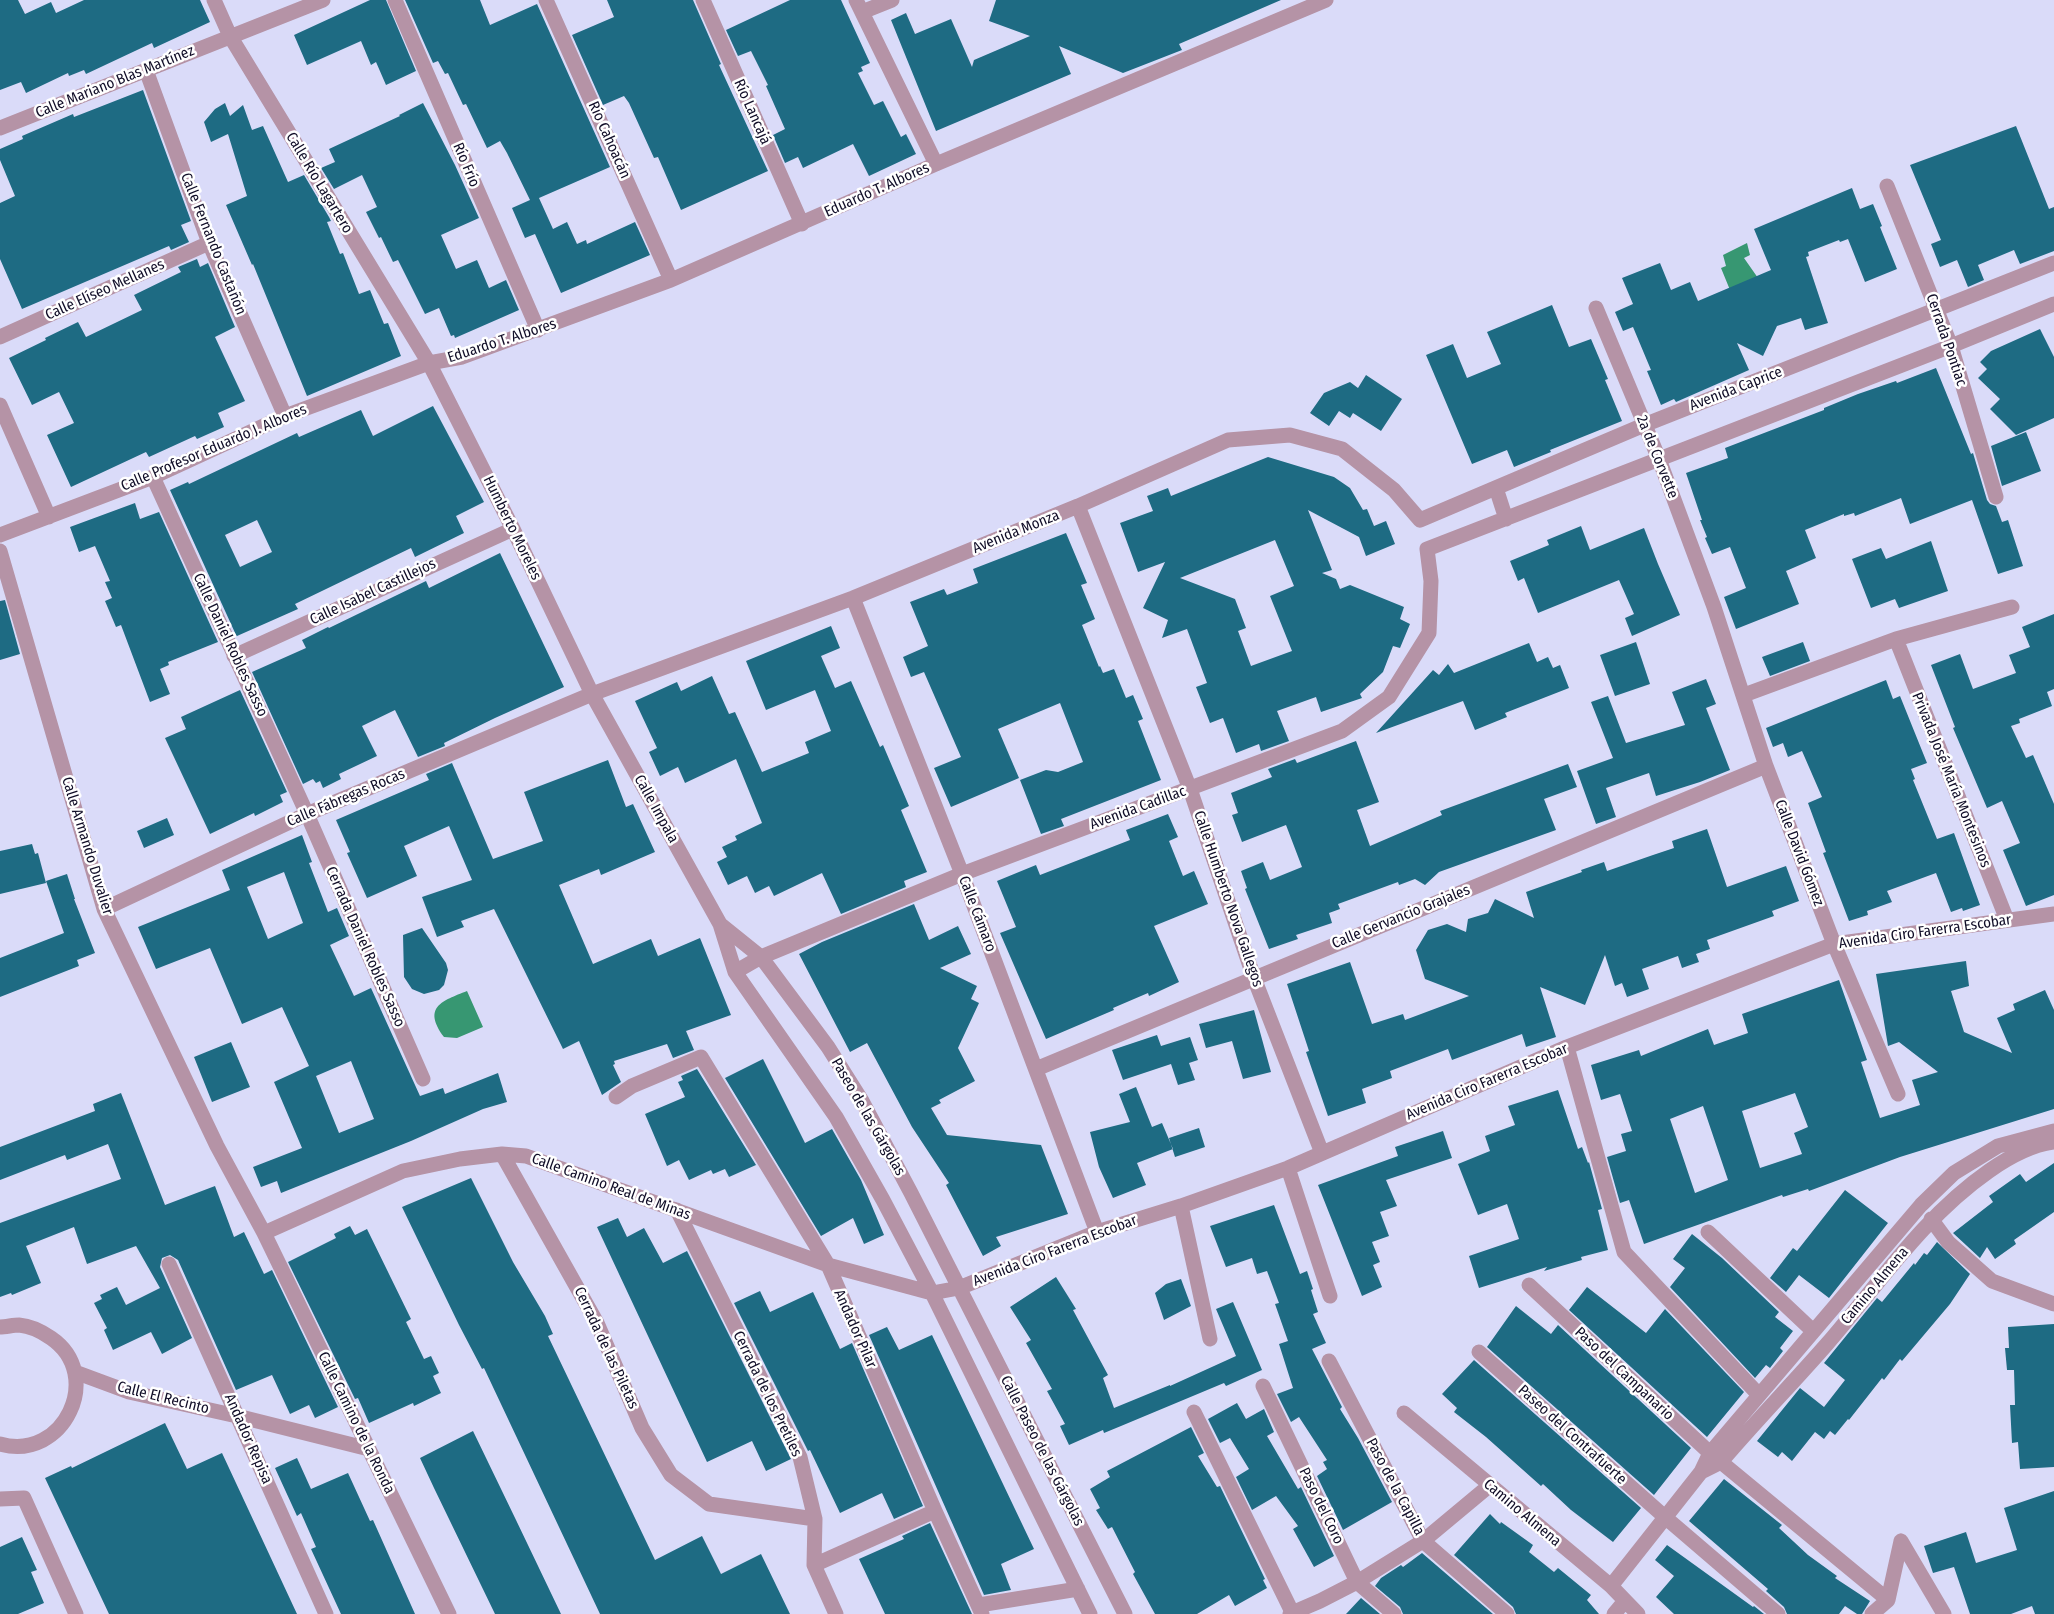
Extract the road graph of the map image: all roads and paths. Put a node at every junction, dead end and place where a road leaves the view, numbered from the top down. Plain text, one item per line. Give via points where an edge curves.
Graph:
1 (214, 0) edge
2 (322, 0) edge
3 (395, 0) edge
4 (546, 0) edge
5 (703, 0) edge
6 (892, 0) edge
7 (1322, 1) edge
8 (859, 6) edge
9 (230, 36) junction
10 (146, 70) junction
11 (0, 128) edge
12 (936, 164) junction
13 (1887, 186) dead end
14 (802, 224) junction
15 (209, 243) junction
16 (2054, 264) edge
17 (671, 280) junction
18 (2054, 304) edge
19 (1596, 308) dead end
20 (1937, 311) junction
21 (538, 330) junction
22 (0, 337) edge
23 (1951, 346) junction
24 (429, 363) junction
25 (0, 406) edge
26 (285, 416) junction
27 (1644, 424) junction
28 (1659, 459) junction
29 (153, 477) junction
30 (1496, 488) junction
31 (1996, 497) dead end
32 (1078, 506) junction
33 (49, 517) junction
34 (1506, 519) junction
35 (1420, 520) joint
36 (512, 529) junction
37 (0, 535) edge
38 (0, 551) edge
39 (853, 598) junction
40 (1714, 606) joint
41 (2012, 607) dead end
42 (1896, 639) junction
43 (234, 656) junction
44 (592, 694) junction
45 (1744, 695) junction
46 (1766, 766) junction
47 (1190, 789) junction
48 (307, 814) junction
49 (962, 874) junction
50 (104, 909) junction
51 (2054, 914) edge
52 (2007, 920) junction
53 (720, 924) junction
54 (1834, 944) junction
55 (761, 957) junction
56 (735, 972) junction
57 (1254, 978) junction
58 (1567, 1047) junction
59 (1036, 1069) junction
60 (422, 1079) dead end
61 (1898, 1094) dead end
62 (616, 1097) dead end
63 (2054, 1131) edge
64 (2054, 1142) edge
65 (1322, 1153) junction
66 (502, 1154) junction
67 (1288, 1168) junction
68 (1181, 1206) junction
69 (676, 1210) junction
70 (1931, 1219) junction
71 (1097, 1232) junction
72 (1708, 1232) dead end
73 (264, 1233) junction
74 (169, 1264) dead end
75 (828, 1265) junction
76 (1528, 1285) dead end
77 (959, 1288) junction
78 (932, 1293) junction
79 (1330, 1296) dead end
80 (2054, 1304) edge
81 (0, 1327) edge
82 (1813, 1331) junction
83 (1210, 1339) dead end
84 (1479, 1352) dead end
85 (1329, 1361) dead end
86 (75, 1372) junction
87 (1263, 1386) dead end
88 (1759, 1395) junction
89 (1194, 1412) dead end
90 (1404, 1413) dead end
91 (237, 1416) junction
92 (0, 1444) edge
93 (369, 1449) junction
94 (1715, 1458) junction
95 (1489, 1486) junction
96 (0, 1499) edge
97 (935, 1511) junction
98 (814, 1518) junction
99 (1666, 1518) junction
100 (1423, 1541) junction
101 (814, 1565) junction
102 (1357, 1582) junction
103 (1610, 1586) junction
104 (1078, 1589) junction
105 (1888, 1600) junction
106 (1624, 1602) junction
107 (981, 1610) edge
108 (76, 1614) edge
109 (326, 1614) edge
110 (449, 1614) edge
111 (836, 1614) edge
112 (1090, 1614) edge
113 (1125, 1614) edge
114 (1292, 1614) edge
115 (1394, 1614) edge
116 (1506, 1614) edge
117 (1614, 1614) edge
118 (1638, 1614) edge
119 (1778, 1614) edge
120 (1872, 1614) edge
121 (1944, 1614) edge

1 - 9 street, Calle Río Lagartero
2 - 9 street, Calle Mariano Blas Martínez
3 - 21 street, Río Frío
4 - 17 street, Río Cahoacán
5 - 14 street, Río Lancajá
6 - 8 street
7 - 12 street, Eduardo T. Albores
8 - 12 street
9 - 10 street, Calle Mariano Blas Martínez
9 - 24 street, Calle Río Lagartero
10 - 11 street, Calle Mariano Blas Martínez
10 - 15 street, Calle Fernando Castañón
12 - 14 street, Eduardo T. Albores
13 - 20 street, Cerrada Pontiac
14 - 17 street, Eduardo T. Albores
15 - 22 street, Calle Elíseo Mellanes
15 - 26 street, Calle Fernando Castañón
16 - 20 street, Avenida Caprice
17 - 21 street, Eduardo T. Albores
18 - 23 street
19 - 27 street, 2a de Corvette
20 - 23 street, Cerrada Pontiac
20 - 27 street, Avenida Caprice
21 - 24 street, Eduardo T. Albores via 462,357
23 - 28 street
23 - 31 street, Cerrada Pontiac
24 - 26 street, Calle Profesor Eduardo J. Albores
24 - 36 street, Humberto Moreles
25 - 33 street
26 - 29 street, Calle Profesor Eduardo J. Albores
27 - 28 street, 2a de Corvette
27 - 30 street, Avenida Caprice
28 - 34 street
28 - 40 street, 2a de Corvette
29 - 33 street, Calle Profesor Eduardo J. Albores
29 - 43 street, Calle Daniel Robles Sasso
30 - 34 street
30 - 35 street, Avenida Caprice
32 - 35 street, Avenida Monza via 1228,440 1290,435 1342,449 1394,490
32 - 39 street, Avenida Monza
32 - 47 street, Calle Humberto Nova Gallegos
33 - 37 street, Calle Profesor Eduardo J. Albores
34 - 47 street, Avenida Cadillac via 1427,549 1431,581 1429,633 1389,697 1342,731
36 - 43 street, Calle Isabel Castillejos
36 - 44 street, Humberto Moreles
38 - 50 street, Calle Armando Duvalier
39 - 44 street, Avenida Monza
39 - 49 street, Calle Cámaro
40 - 45 street, Calle David Gómez
41 - 42 street
42 - 45 street
42 - 52 street, Privada José María Montesinos
43 - 48 street, Calle Daniel Robles Sasso
44 - 48 street, Calle Fábregas Rocas
44 - 53 street, Calle Impala
45 - 46 street, Calle David Gómez
46 - 54 street, Calle David Gómez
46 - 57 street, Calle Gervancio Grajales
47 - 49 street, Avenida Cadillac
47 - 57 street, Calle Humberto Nova Gallegos
48 - 50 street, Calle Fábregas Rocas
48 - 60 street, Cerrada Daniel Robles Sasso
49 - 55 street, Avenida Cadillac
49 - 59 street, Calle Cámaro
50 - 73 street, Calle Armando Duvalier via 218,1146
51 - 52 street, Avenida Ciro Farerra Escobar
52 - 54 street, Avenida Ciro Farerra Escobar
53 - 55 street, Calle Impala
53 - 56 street, Calle Impala
54 - 58 street, Avenida Ciro Farerra Escobar
54 - 61 street, Calle David Gómez
55 - 56 street, Avenida Cadillac
55 - 77 street, Paseo de las Gárgolas via 828,1047 862,1101
56 - 78 street, Paseo de las Gárgolas via 836,1117
57 - 59 street, Calle Gervancio Grajales
57 - 65 street, Calle Humberto Nova Gallegos
58 - 65 street, Avenida Ciro Farerra Escobar
58 - 88 street via 1624,1252
59 - 71 street, Calle Cámaro
62 - 75 street, Andador Pilar via 632,1086 701,1057
63 - 82 street, Camino Almena via 1998,1146 1954,1174 1921,1205
64 - 70 street, Camino Almena via 2040,1144 2008,1158 1964,1188
65 - 67 street, Avenida Ciro Farerra Escobar
66 - 69 street, Calle Camino Real de Minas via 526,1156
66 - 73 street, Calle Camino Real de Minas via 460,1158 403,1171
66 - 98 street, Cerrada de las Piletas via 597,1323 642,1428 671,1475 709,1504
67 - 68 street, Avenida Ciro Farerra Escobar
67 - 79 street
68 - 71 street, Avenida Ciro Farerra Escobar
68 - 83 street
69 - 75 street, Calle Camino Real de Minas
69 - 98 street, Cerrada de los Pretiles via 800,1457
70 - 80 street via 1948,1242 1992,1281
70 - 94 street, Camino Almena via 1828,1343
71 - 77 street, Avenida Ciro Farerra Escobar
72 - 82 street
73 - 93 street, Calle Camino de la Ronda
74 - 91 street, Andador Repisa
75 - 78 street, Calle Camino Real de Minas
75 - 97 street, Andador Pilar
76 - 94 street, Paso del Campanario
77 - 78 street, Avenida Ciro Farerra Escobar
77 - 113 street, Calle Paseo de las Gárgolas
78 - 104 street, Calle Paseo de las Gárgolas
81 - 86 street via 20,1325 40,1330 58,1342
82 - 88 street, Camino Almena
84 - 99 street, Paseo del Contrafuerte
85 - 100 street, Paso de la Capilla
86 - 91 street, Calle El Recinto via 128,1392
86 - 92 street via 75,1400 67,1420 48,1438 28,1446
87 - 102 street, Paso del Coro
88 - 94 street, Camino Almena
89 - 114 street
90 - 95 street, Camino Almena
91 - 93 street, Calle El Recinto
91 - 109 street, Andador Repisa
93 - 110 street, Calle Camino de la Ronda
94 - 99 street
94 - 105 street, Paso del Campanario
95 - 100 street
95 - 103 street, Camino Almena
96 - 108 street via 24,1498
97 - 101 street
97 - 107 street, Andador Pilar
98 - 101 street, Cerrada de los Pretiles
99 - 103 street
99 - 119 street, Paseo del Contrafuerte
100 - 102 street
100 - 116 street, Paso de la Capilla
101 - 111 street, Cerrada de los Pretiles
102 - 114 street
102 - 115 street, Paso del Coro
103 - 106 street, Camino Almena
104 - 107 street
104 - 112 street, Calle Paseo de las Gárgolas
105 - 120 street
105 - 121 street via 1901,1541
106 - 117 street
106 - 118 street, Camino Almena

